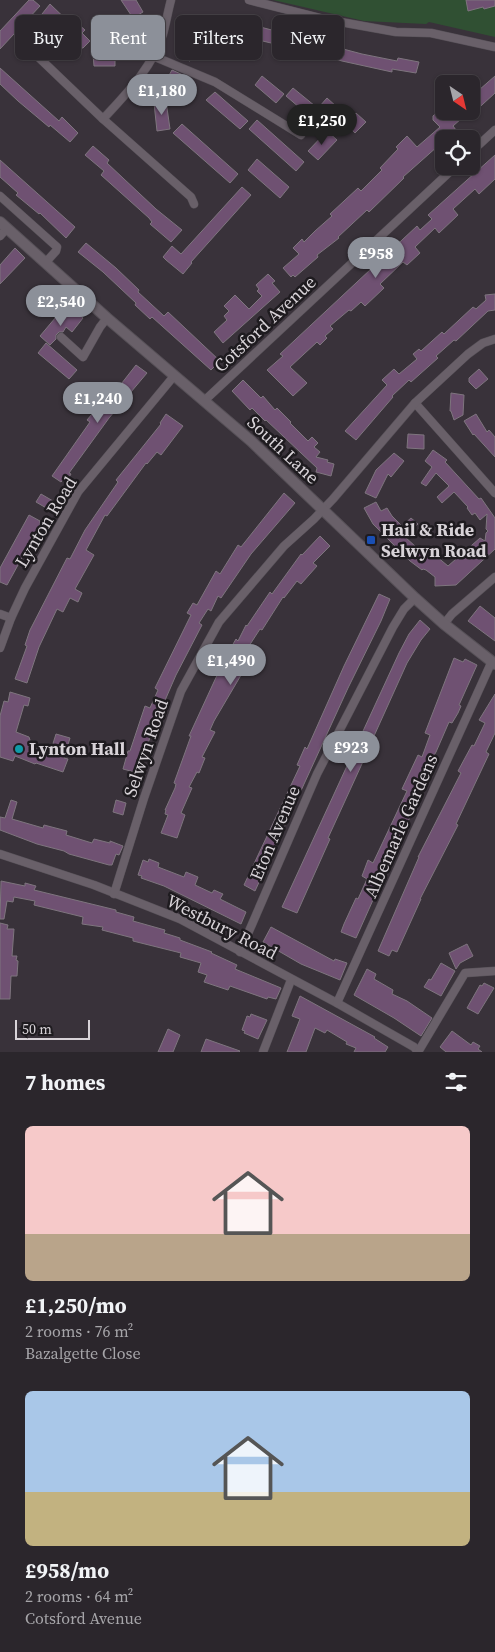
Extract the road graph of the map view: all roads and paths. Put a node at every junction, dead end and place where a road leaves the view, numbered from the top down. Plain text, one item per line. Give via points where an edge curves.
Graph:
1 (171, 0) edge
2 (249, 0) edge
3 (165, 24) edge
4 (495, 47) edge
5 (41, 60) edge
6 (151, 60) edge
7 (163, 60) edge
8 (103, 119) junction
9 (495, 130) edge
10 (300, 135) dead end
11 (480, 144) edge
12 (446, 175) edge
13 (0, 196) edge
14 (194, 204) dead end
15 (2, 228) edge
16 (46, 262) junction
17 (107, 318) junction
18 (61, 337) dead end
19 (495, 339) edge
20 (174, 376) junction
21 (204, 401) junction
22 (415, 403) junction
23 (495, 493) edge
24 (323, 509) junction
25 (495, 577) edge
26 (414, 598) junction
27 (0, 614) edge
28 (11, 618) junction
29 (444, 624) junction
30 (0, 648) edge
31 (493, 662) edge
32 (0, 854) edge
33 (114, 894) junction
34 (240, 952) junction
35 (495, 971) edge
36 (291, 980) junction
37 (337, 1003) junction
38 (264, 1052) edge
39 (418, 1052) edge

1 - 3 street
2 - 4 street via 324,19 396,32 431,33
5 - 8 street
6 - 8 street via 143,74
7 - 10 street via 215,82
8 - 14 street via 191,197
9 - 11 street
12 - 21 street, Cotsford Avenue
13 - 16 street via 57,247
15 - 16 street, South Lane
16 - 17 street, South Lane
17 - 18 street via 83,356
17 - 20 street, South Lane
19 - 22 street, Selwyn Road via 468,354
20 - 21 street, South Lane
20 - 28 street, Lynton Road via 78,492
21 - 24 street, South Lane via 252,441
22 - 23 street
22 - 24 street, Selwyn Road
24 - 26 street, South Lane
24 - 33 street, Selwyn Road via 261,571 214,630 181,692
25 - 29 street
26 - 29 street, South Lane
26 - 34 street, Eton Avenue via 393,627 317,774
27 - 28 street
28 - 30 street, Lynton Road
29 - 31 street, South Lane
31 - 37 street, Albemarle Gardens
32 - 33 street, Westbury Road
33 - 34 street, Westbury Road via 180,919
34 - 36 street, Westbury Road
35 - 39 street via 465,973
36 - 37 street, Westbury Road
36 - 38 street
37 - 39 street, Westbury Road

